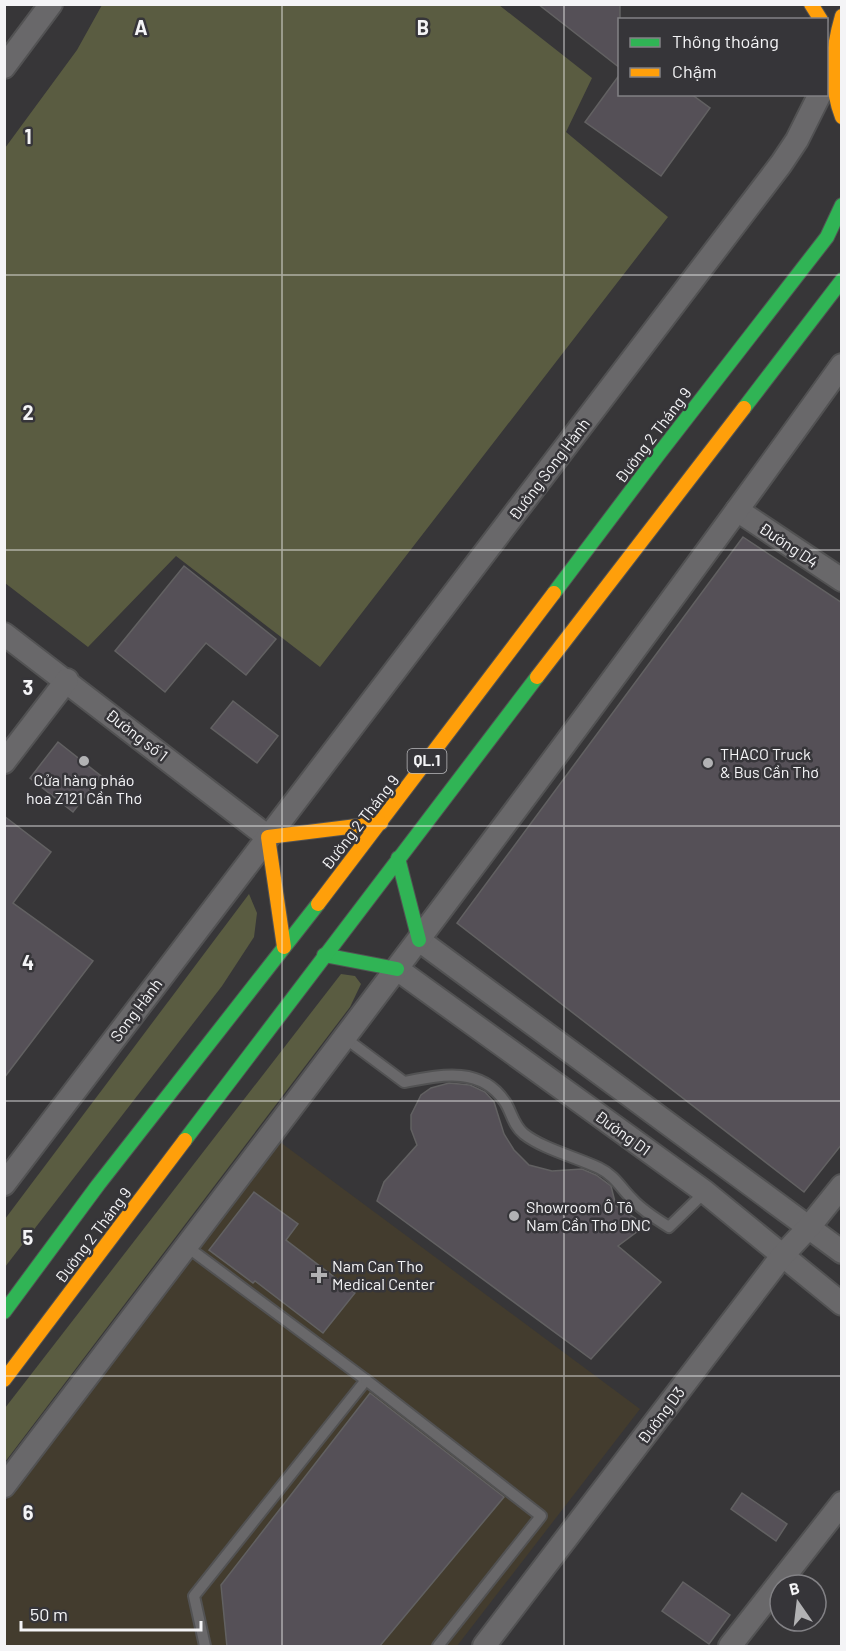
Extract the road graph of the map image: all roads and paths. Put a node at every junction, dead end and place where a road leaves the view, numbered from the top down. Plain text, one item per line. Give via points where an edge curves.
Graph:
1 (51, 4) edge
2 (811, 4) edge
3 (842, 16) edge
4 (819, 18) edge
5 (830, 34) edge
6 (4, 67) edge
7 (829, 71) edge
8 (819, 96) edge
9 (842, 117) edge
10 (842, 205) edge
11 (842, 280) edge
12 (842, 365) edge
13 (737, 510) junction
14 (842, 580) edge
15 (4, 634) edge
16 (67, 681) junction
17 (4, 762) edge
18 (381, 823) junction
19 (268, 837) junction
20 (398, 858) junction
21 (419, 940) junction
22 (284, 947) junction
23 (324, 955) junction
24 (397, 969) junction
25 (345, 1038) junction
26 (4, 1184) edge
27 (842, 1186) edge
28 (705, 1192) junction
29 (809, 1227) junction
30 (186, 1246) junction
31 (842, 1252) edge
32 (782, 1256) junction
33 (842, 1304) edge
34 (4, 1312) edge
35 (4, 1380) edge
36 (366, 1380) junction
37 (4, 1486) edge
38 (842, 1503) edge
39 (205, 1647) edge
40 (438, 1647) edge
41 (484, 1647) edge
42 (730, 1647) edge

1 - 6 street
2 - 4 main road
3 - 5 main road
5 - 7 main road
7 - 9 main road
8 - 19 street, Đường Song Hành via 781,164
10 - 18 main road, Đường 2 Tháng 9 / QL.1 via 827,237
11 - 20 main road, Đường 2 Tháng 9 / QL.1
12 - 13 street
13 - 14 street, Đường D4
13 - 21 street
15 - 16 street, Đường số 1
16 - 17 street
16 - 19 street, Đường số 1
18 - 19 main road
18 - 22 main road, Đường 2 Tháng 9 / QL.1
19 - 22 main road
19 - 26 street, Song Hành
20 - 21 main road
20 - 23 main road, Đường 2 Tháng 9 / QL.1
21 - 24 street
21 - 29 street
22 - 34 main road, Đường 2 Tháng 9 / QL.1
23 - 24 main road
23 - 35 main road, Đường 2 Tháng 9 / QL.1
24 - 25 street
24 - 28 street, Đường D1
25 - 28 lane via 404,1082 466,1076 485,1083 505,1102 513,1122 523,1133 601,1168 632,1199 669,1227
25 - 30 street
27 - 29 street, Đường D3
28 - 32 street, Đường D1
29 - 31 street
29 - 32 street, Đường D3
30 - 36 lane
30 - 37 street
32 - 33 street, Đường D1
32 - 41 street, Đường D3
36 - 39 lane via 194,1596
36 - 40 lane via 542,1516
38 - 42 street

